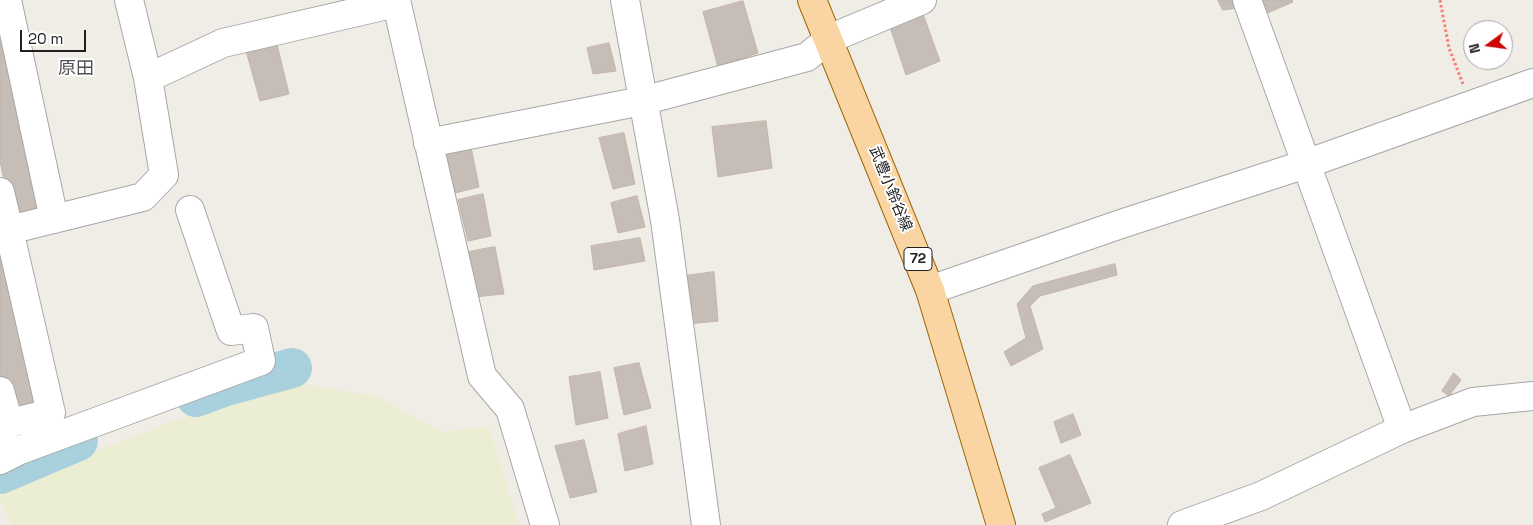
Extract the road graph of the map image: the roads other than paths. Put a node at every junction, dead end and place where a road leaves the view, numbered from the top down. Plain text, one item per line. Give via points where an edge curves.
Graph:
1 (7, 0) edge
2 (130, 0) edge
3 (625, 0) edge
4 (812, 0) edge
5 (922, 0) edge
6 (1247, 0) edge
7 (396, 2) edge
8 (829, 39) junction
9 (148, 78) junction
10 (1533, 84) edge
11 (642, 101) junction
12 (428, 143) junction
13 (1306, 164) junction
14 (0, 192) edge
15 (190, 210) dead end
16 (54, 219) junction
17 (9, 230) junction
18 (930, 290) junction
19 (0, 391) edge
20 (1533, 396) edge
21 (1402, 429) junction
22 (4, 430) edge
23 (0, 460) edge
24 (545, 525) edge
25 (706, 525) edge
26 (1002, 525) edge
27 (1182, 525) edge

1 - 16 street
2 - 9 street
3 - 11 street
4 - 8 main road, 武豊小鈴谷線 / 72
5 - 8 street
6 - 13 street
7 - 9 street via 223,43
7 - 12 street
8 - 11 street via 807,57
8 - 18 main road, 武豊小鈴谷線 / 72
9 - 16 street via 164,175 143,197
10 - 13 street
11 - 12 street
11 - 25 street via 665,220
12 - 24 street via 482,376 510,409
13 - 18 street
13 - 21 street
14 - 17 street
15 - 23 street via 231,331 254,328 261,361
16 - 17 street
17 - 22 street via 51,414
18 - 26 main road, 武豊小鈴谷線 / 72
19 - 22 street
20 - 21 street via 1472,402
21 - 27 street via 1261,496

